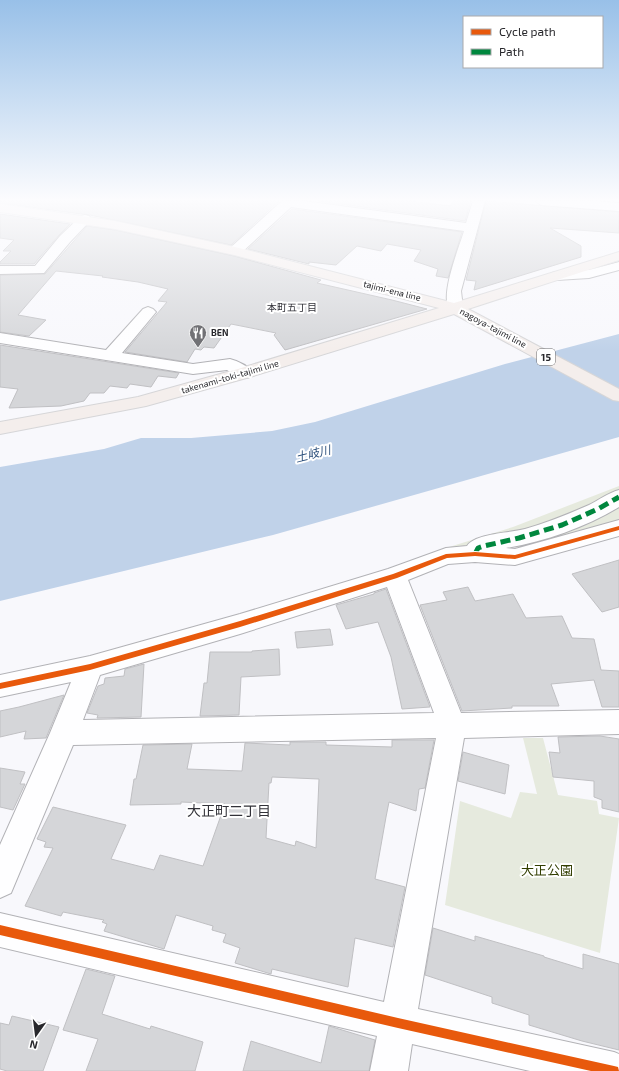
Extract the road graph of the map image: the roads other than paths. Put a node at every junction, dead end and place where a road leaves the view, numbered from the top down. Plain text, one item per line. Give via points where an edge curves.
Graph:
1 (55, 251) edge
2 (231, 251) edge
3 (465, 251) edge
4 (235, 252) joint
5 (619, 256) edge
6 (619, 266) edge
7 (0, 270) edge
8 (557, 276) junction
9 (455, 308) junction
10 (148, 312) dead end
11 (0, 338) edge
12 (110, 356) junction
13 (244, 373) junction
14 (619, 396) edge
15 (0, 428) edge
16 (619, 497) edge
17 (619, 528) edge
18 (475, 554) junction
19 (396, 576) junction
20 (90, 667) junction
21 (0, 686) edge
22 (619, 722) edge
23 (452, 726) junction
24 (64, 733) junction
25 (0, 882) edge
26 (0, 930) edge
27 (398, 1023) junction
28 (389, 1071) edge
29 (614, 1071) edge

1 - 7 street via 39,270
2 - 4 main road, tajimi-ena line
3 - 9 street via 454,291
4 - 9 main road, tajimi-ena line
5 - 8 main road, nagoya-tajimi line
6 - 8 street via 589,274
8 - 9 main road, nagoya-tajimi line
9 - 13 main road, takenami-toki-tajimi line
9 - 14 main road, nagoya-tajimi line / 15
10 - 12 street
11 - 12 street
12 - 13 street via 193,369 230,364
13 - 15 main road, takenami-toki-tajimi line via 140,402
16 - 18 street via 585,515 542,531 478,548
17 - 18 street via 515,557
18 - 19 street via 446,556
19 - 20 street
19 - 23 street
20 - 21 street
20 - 24 street
22 - 23 street
23 - 24 street
23 - 27 street
24 - 25 street
26 - 27 street
27 - 28 street
27 - 29 street

